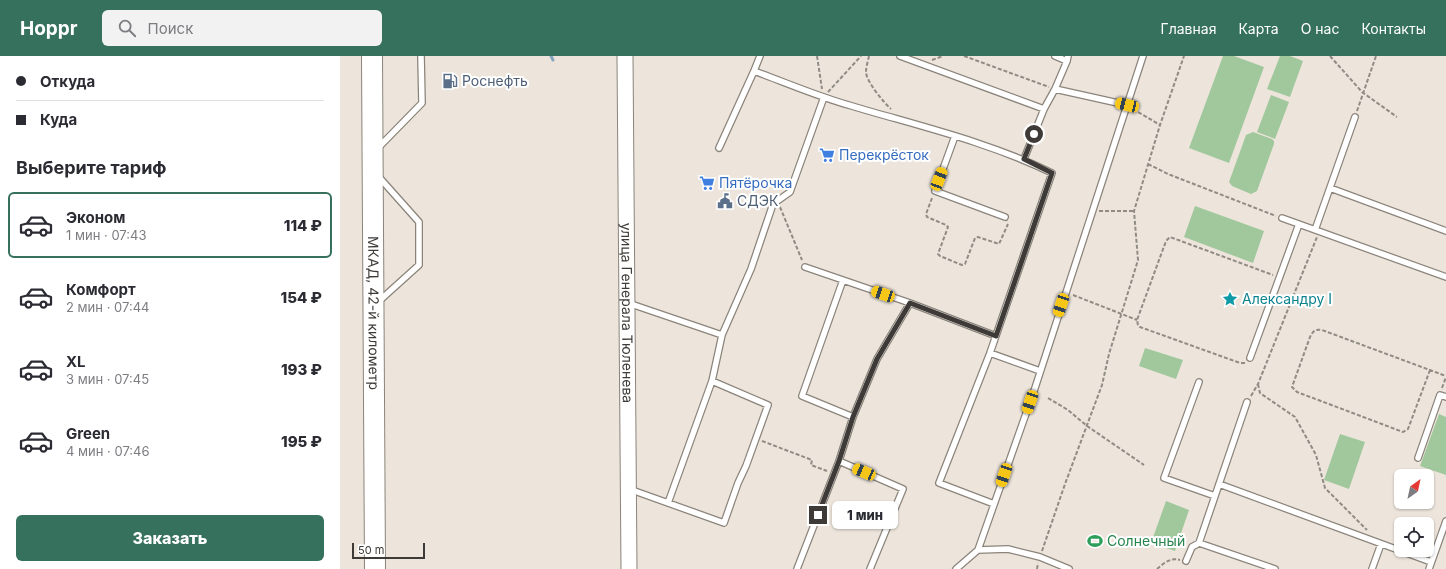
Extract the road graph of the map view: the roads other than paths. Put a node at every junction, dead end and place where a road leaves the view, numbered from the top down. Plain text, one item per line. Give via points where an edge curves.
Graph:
1 (372, 56) edge
2 (421, 56) edge
3 (625, 56) edge
4 (760, 56) edge
5 (900, 56) edge
6 (1055, 56) edge
7 (1143, 56) edge
8 (912, 58) edge
9 (1068, 58) edge
10 (754, 71) junction
11 (1055, 89) junction
12 (824, 97) junction
13 (1127, 105) junction
14 (1044, 109) junction
15 (1355, 117) road end
16 (955, 136) junction
17 (719, 148) dead end
18 (1024, 159) junction
19 (372, 162) junction
20 (1330, 188) junction
21 (1005, 217) road end
22 (1282, 218) road end
23 (1299, 224) junction
24 (1317, 231) junction
25 (1446, 231) edge
26 (805, 267) road end
27 (1446, 277) edge
28 (843, 280) junction
29 (628, 303) junction
30 (910, 303) junction
31 (373, 306) junction
32 (722, 335) junction
33 (996, 336) junction
34 (990, 353) junction
35 (1250, 358) road end
36 (1040, 371) junction
37 (712, 381) junction
38 (1199, 382) dead end
39 (1446, 397) edge
40 (1247, 402) road end
41 (853, 417) junction
42 (1418, 458) dead end
43 (839, 461) junction
44 (1219, 484) junction
45 (629, 489) junction
46 (1215, 496) junction
47 (668, 503) junction
48 (994, 504) junction
49 (1446, 520) edge
50 (1199, 543) junction
51 (1381, 544) junction
52 (978, 550) junction
53 (1186, 562) road end
54 (1431, 562) junction
55 (375, 569) edge
56 (629, 569) edge
57 (797, 569) edge
58 (870, 569) edge
59 (956, 569) edge
60 (1069, 569) edge
61 (1275, 569) edge
62 (1372, 569) edge
63 (1429, 569) edge

1 - 19 highway, МКАД, 42-й километр
2 - 19 lane via 422,103
3 - 29 street, улица Генерала Тюленева
4 - 10 lane
5 - 8 lane
6 - 9 lane
7 - 13 lane
8 - 14 lane
9 - 11 lane
10 - 12 lane
10 - 17 lane
11 - 13 lane
11 - 14 lane
12 - 16 lane
12 - 32 lane via 790,192 772,204 752,269
13 - 36 lane
14 - 18 lane
15 - 20 lane
16 - 18 lane
16 - 21 lane via 935,191
18 - 33 lane via 1052,173
19 - 31 highway, МКАД, 42-й километр
19 - 31 lane via 419,222 419,265
20 - 24 lane
20 - 25 lane
22 - 23 lane
23 - 24 lane
23 - 35 lane
24 - 27 lane
26 - 28 lane
28 - 30 lane
28 - 41 lane via 802,396
29 - 32 lane
29 - 45 street, улица Генерала Тюленева
30 - 33 lane
30 - 41 lane via 877,359
31 - 55 highway, МКАД, 42-й километр
32 - 37 lane
33 - 34 lane
34 - 36 lane
34 - 48 lane via 939,483
36 - 48 lane
37 - 47 lane
37 - 47 lane via 768,405 756,439 724,523
38 - 46 lane via 1164,478
39 - 42 lane via 1440,395
40 - 44 lane
41 - 43 lane
43 - 57 lane
43 - 58 lane via 902,489
44 - 46 lane
44 - 51 lane
45 - 47 lane
45 - 56 street, улица Генерала Тюленева
46 - 50 lane
48 - 52 lane
49 - 54 lane
50 - 53 lane via 1192,547
50 - 61 lane
51 - 54 lane
51 - 62 lane
52 - 59 lane
52 - 60 lane via 1008,549 1040,557
54 - 63 lane

